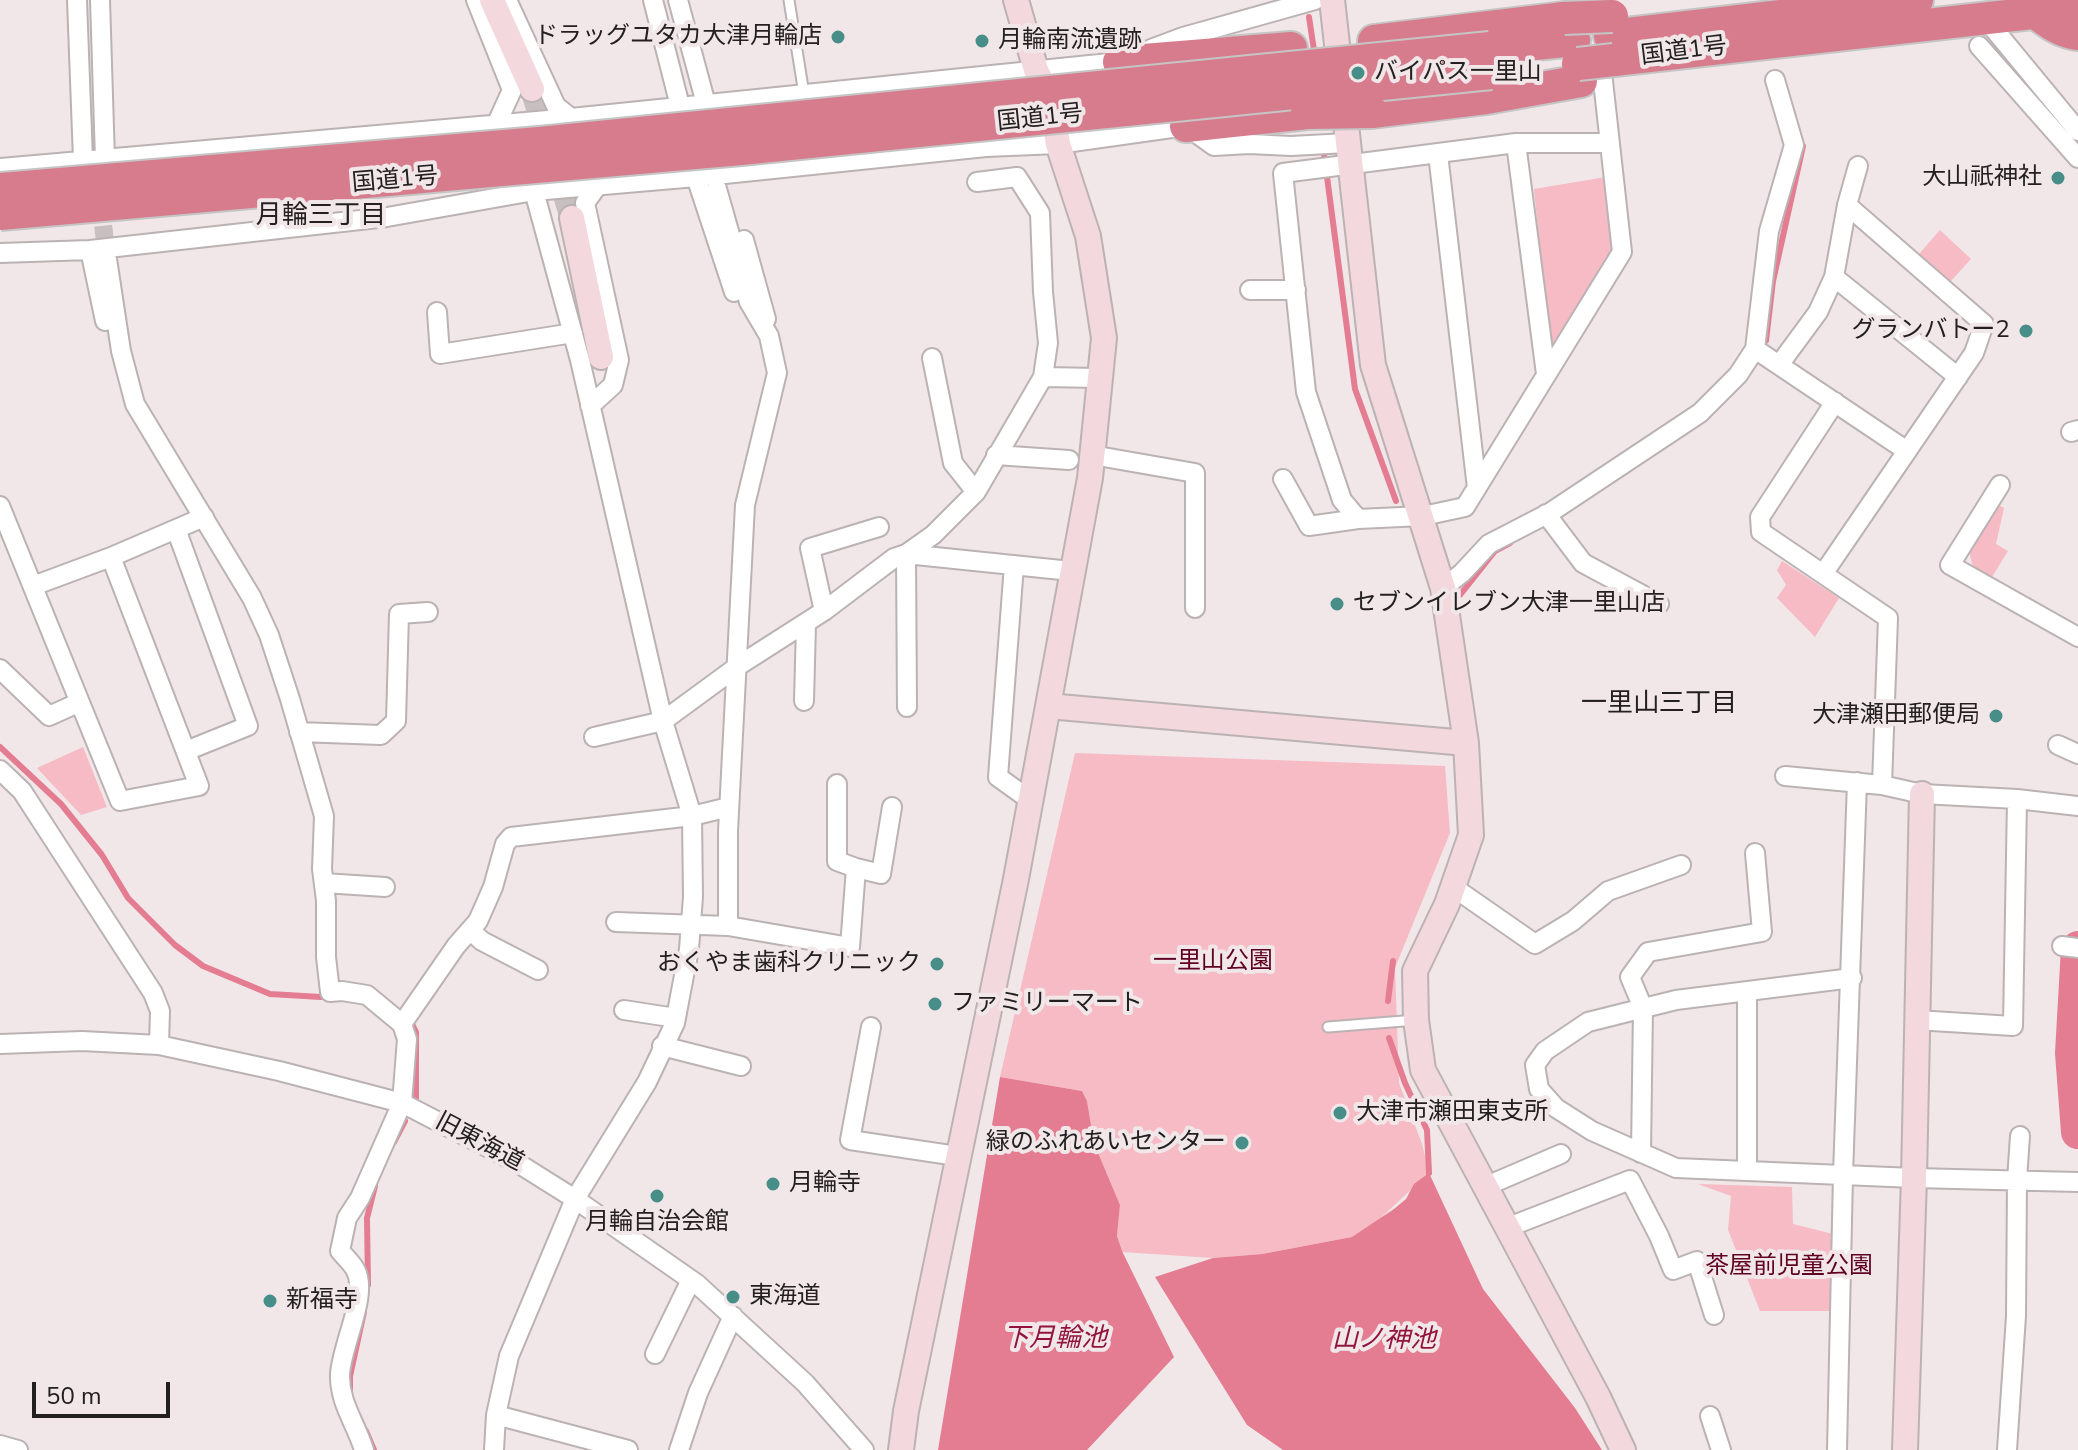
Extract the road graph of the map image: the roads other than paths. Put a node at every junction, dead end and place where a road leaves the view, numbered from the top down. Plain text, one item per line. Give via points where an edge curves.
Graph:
1 (77, 0) edge
2 (90, 0) edge
3 (100, 0) edge
4 (476, 0) edge
5 (492, 0) edge
6 (507, 0) edge
7 (653, 0) edge
8 (666, 0) edge
9 (678, 0) edge
10 (789, 0) edge
11 (1016, 0) edge
12 (1315, 0) edge
13 (1332, 0) edge
14 (1907, 0) edge
15 (1917, 0) edge
16 (2077, 17) edge
17 (1982, 32) junction
18 (1609, 37) edge
19 (1574, 51) junction
20 (1491, 61) junction
21 (1119, 62) junction
22 (1036, 70) junction
23 (1775, 80) dead end
24 (532, 89) tunnel mouth
25 (804, 94) junction
26 (692, 101) junction
27 (571, 118) junction
28 (497, 123) junction
29 (1186, 126) junction
30 (2078, 131) edge
31 (93, 139) tunnel mouth
32 (1516, 143) junction
33 (1608, 143) junction
34 (1058, 144) junction
35 (1438, 154) junction
36 (2078, 158) edge
37 (1345, 159) junction
38 (83, 160) junction
39 (105, 160) junction
40 (1858, 166) dead end
41 (0, 168) edge
42 (696, 177) junction
43 (720, 182) junction
44 (977, 182) dead end
45 (598, 185) junction
46 (0, 189) edge
47 (534, 191) junction
48 (1847, 205) junction
49 (0, 214) edge
50 (572, 218) tunnel mouth
51 (90, 250) junction
52 (0, 253) edge
53 (111, 253) junction
54 (1834, 277) junction
55 (1250, 290) dead end
56 (1296, 290) junction
57 (437, 312) dead end
58 (573, 333) junction
59 (769, 336) junction
60 (1755, 349) junction
61 (601, 357) joint
62 (932, 358) dead end
63 (1779, 365) junction
64 (125, 367) junction
65 (1546, 374) junction
66 (1043, 377) junction
67 (1958, 377) junction
68 (1100, 378) junction
69 (1835, 402) junction
70 (590, 406) junction
71 (1907, 451) junction
72 (996, 455) junction
73 (1081, 458) junction
74 (1283, 479) dead end
75 (2000, 485) dead end
76 (1477, 488) junction
77 (976, 492) junction
78 (0, 506) edge
79 (1546, 514) junction
80 (1423, 516) junction
81 (204, 517) junction
82 (1358, 519) junction
83 (879, 527) dead end
84 (176, 529) junction
85 (906, 554) junction
86 (111, 557) junction
87 (1014, 565) junction
88 (1071, 571) junction
89 (1823, 574) junction
90 (33, 586) junction
91 (1443, 588) junction
92 (1659, 604) dead end
93 (1195, 608) dead end
94 (824, 611) junction
95 (428, 612) dead end
96 (806, 624) junction
97 (2078, 637) edge
98 (738, 666) junction
99 (0, 669) edge
100 (804, 701) dead end
101 (78, 703) junction
102 (1048, 706) junction
103 (907, 707) dead end
104 (663, 721) junction
105 (299, 732) junction
106 (594, 737) dead end
107 (1466, 743) junction
108 (2058, 745) dead end
109 (186, 751) junction
110 (2078, 754) edge
111 (0, 770) edge
112 (1785, 776) dead end
113 (1857, 782) junction
114 (837, 784) dead end
115 (1882, 785) junction
116 (1922, 794) junction
117 (2017, 799) junction
118 (1030, 800) junction
119 (2078, 806) edge
120 (729, 807) junction
121 (892, 807) dead end
122 (692, 816) junction
123 (1755, 853) dead end
124 (1681, 865) dead end
125 (856, 868) junction
126 (324, 883) junction
127 (385, 887) dead end
128 (1453, 887) junction
129 (616, 922) dead end
130 (691, 925) junction
131 (728, 926) junction
132 (476, 936) junction
133 (538, 970) dead end
134 (1852, 978) junction
135 (437, 990) dead end
136 (1747, 991) junction
137 (1643, 1008) junction
138 (624, 1010) dead end
139 (676, 1018) junction
140 (1416, 1020) junction
141 (1916, 1020) junction
142 (403, 1023) junction
143 (871, 1027) dead end
144 (1328, 1027) dead end
145 (0, 1044) edge
146 (159, 1045) junction
147 (662, 1046) junction
148 (741, 1066) dead end
149 (402, 1103) junction
150 (2020, 1136) dead end
151 (1641, 1153) junction
152 (1561, 1154) dead end
153 (957, 1156) junction
154 (1747, 1171) junction
155 (1843, 1175) junction
156 (1914, 1178) junction
157 (2017, 1180) junction
158 (2078, 1182) edge
159 (1484, 1187) junction
160 (575, 1199) junction
161 (1506, 1228) junction
162 (691, 1280) junction
163 (1714, 1315) dead end
164 (733, 1316) junction
165 (655, 1354) dead end
166 (496, 1415) junction
167 (1710, 1416) dead end
168 (0, 1445) edge
169 (18, 1450) edge
170 (364, 1450) edge
171 (494, 1450) edge
172 (628, 1450) edge
173 (679, 1450) edge
174 (864, 1450) edge
175 (901, 1450) edge
176 (1623, 1450) edge
177 (1721, 1450) edge
178 (1837, 1450) edge
179 (1905, 1450) edge
180 (2007, 1450) edge

1 - 38 street
2 - 31 street
3 - 39 street
4 - 28 street via 512,90
5 - 24 street
6 - 27 street via 556,106
7 - 26 street
8 - 26 street
9 - 26 street
10 - 25 lane
11 - 22 street
12 - 21 street via 1183,37
13 - 37 street
14 - 15 highway
14 - 18 highway via 1800,13 1686,8
16 - 17 highway, 国道1号 via 2036,13
17 - 18 highway, 国道1号 via 1695,50
17 - 30 street
17 - 36 street
18 - 19 highway, bridge
18 - 19 highway
18 - 33 street
19 - 20 highway, 国道1号
19 - 21 highway via 1374,41
19 - 29 highway, bridge via 1486,98
20 - 46 highway, 国道1号, bridge
20 - 49 highway, 国道1号, bridge via 741,149
21 - 22 street
22 - 25 street
22 - 34 street via 1051,101
23 - 60 street via 1794,145 1769,231
25 - 26 street
26 - 27 street
27 - 28 street
28 - 39 street
29 - 34 street
29 - 37 street via 1214,146 1291,146
32 - 33 street
32 - 35 street
32 - 65 street
33 - 65 street via 1622,252
34 - 43 street via 986,147
34 - 68 street via 1088,236 1104,338
35 - 37 street
35 - 76 street
37 - 56 street via 1283,173
37 - 80 street via 1373,365
38 - 39 street
38 - 41 street
40 - 48 street
42 - 43 street
42 - 45 street
42 - 59 street via 738,304
43 - 59 street via 761,296
44 - 66 street via 1017,177 1040,213 1048,343
45 - 47 street
45 - 70 street via 585,203 619,360 613,385
47 - 53 street via 387,217
47 - 58 street
48 - 54 street
48 - 67 street via 1984,324
50 - 61 street
51 - 52 street
51 - 53 street
51 - 64 street via 115,368
53 - 64 street
54 - 63 street via 1818,312
54 - 67 street
55 - 56 street
56 - 82 street via 1306,392 1342,500
57 - 58 street via 440,354
58 - 70 street
59 - 98 street via 777,373 745,505
60 - 63 street
60 - 79 street via 1738,375 1700,413
61 - 70 street
62 - 77 street via 953,463
63 - 69 street
64 - 81 street via 135,404
65 - 76 street
66 - 68 street
66 - 72 street
67 - 71 street
68 - 73 street
69 - 71 street
69 - 89 street via 1760,517 1761,532
70 - 104 street
71 - 89 street
72 - 73 street
72 - 77 street
73 - 88 street
73 - 93 street via 1195,473
74 - 82 street via 1309,526
75 - 97 street via 1950,565
76 - 80 street via 1465,507
77 - 85 street
78 - 90 street
79 - 91 street via 1489,544
79 - 92 street via 1583,563
80 - 82 street
80 - 91 street
81 - 84 street
81 - 105 street via 269,635
83 - 94 street via 810,548
84 - 86 street
84 - 109 street via 248,726
85 - 87 street
85 - 94 street
85 - 103 street
86 - 90 street
86 - 109 street
87 - 88 street
87 - 118 street via 998,777
88 - 102 street
89 - 115 street via 1888,618
90 - 101 street
91 - 107 street
94 - 96 street
95 - 105 street via 399,614 396,721 381,735
96 - 98 street
96 - 100 street
98 - 104 street
98 - 120 street
99 - 101 street via 49,716
101 - 109 street via 120,801 199,786
102 - 107 street
102 - 118 street
104 - 106 street
104 - 122 street
105 - 126 street via 324,816
107 - 128 street via 1471,835
108 - 110 street
111 - 146 street via 22,791 153,993 160,1011
112 - 113 street
113 - 115 street
113 - 134 street
114 - 125 street via 837,861
115 - 116 street
116 - 117 street
116 - 141 street
117 - 119 street
117 - 141 street via 2013,1026
118 - 153 street
120 - 122 street
120 - 131 street
121 - 125 street via 881,874
122 - 130 street
122 - 132 street via 511,837
123 - 137 street via 1762,932 1648,952 1630,977
124 - 128 street via 1608,891 1535,944
125 - 131 street via 850,947
126 - 127 street
126 - 142 street via 330,992 367,995
128 - 140 street via 1415,971
129 - 130 street
130 - 131 street
130 - 139 street
132 - 133 street
132 - 135 street
132 - 142 street
134 - 136 street
134 - 155 street
136 - 137 street
136 - 154 street
137 - 151 street
137 - 151 street via 1588,1022 1545,1051 1535,1065 1539,1089 1556,1108
138 - 139 street
139 - 147 street
140 - 144 lane
140 - 159 street via 1423,1070
141 - 156 street
142 - 149 street via 407,1039
143 - 153 street via 850,1140
145 - 146 street, 旧東海道
146 - 149 street, 旧東海道
147 - 148 street
147 - 160 street via 647,1082
149 - 160 street, 旧東海道
149 - 170 street via 347,1218 340,1251 356,1271 359,1294 344,1347 343,1403
150 - 157 street
151 - 154 street via 1676,1168
152 - 159 street
153 - 175 street
154 - 155 street
155 - 156 street
155 - 178 street
156 - 157 street
156 - 179 street
157 - 158 street
157 - 180 street via 2016,1316
159 - 161 street
160 - 162 street, 旧東海道
160 - 166 street via 509,1356
161 - 163 street via 1630,1180 1673,1270 1697,1261
161 - 176 street
162 - 164 street, 旧東海道
162 - 165 street
164 - 173 street
164 - 174 street, 旧東海道 via 805,1383
166 - 171 street
166 - 172 street
167 - 177 street
168 - 169 street

